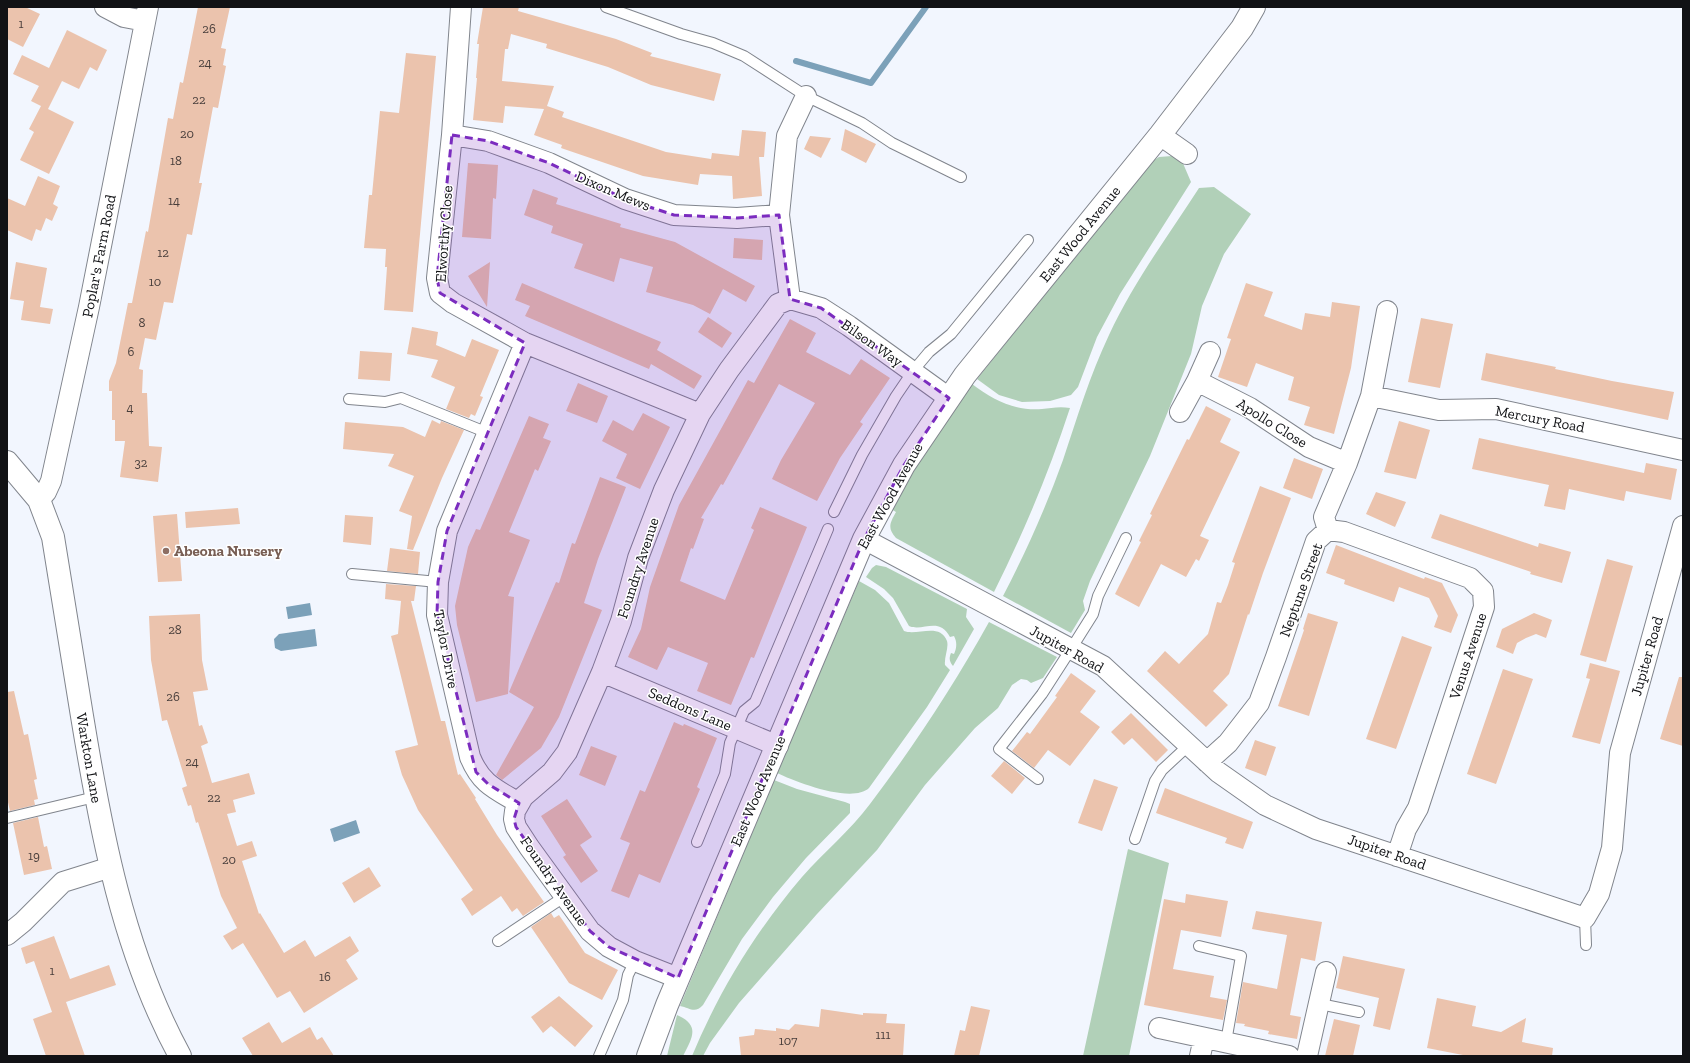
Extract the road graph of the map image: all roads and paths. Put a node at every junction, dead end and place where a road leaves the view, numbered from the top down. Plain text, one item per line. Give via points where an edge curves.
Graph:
1 (105, 7) edge
2 (461, 7) edge
3 (606, 7) edge
4 (1254, 7) edge
5 (146, 14) edge
6 (806, 96) junction
7 (452, 135) junction
8 (1160, 135) junction
9 (1187, 154) dead end
10 (961, 177) dead end
11 (779, 215) junction
12 (1028, 240) dead end
13 (790, 299) junction
14 (1387, 311) dead end
15 (525, 343) junction
16 (1210, 352) dead end
17 (913, 372) junction
18 (1197, 381) junction
19 (1371, 396) junction
20 (349, 398) dead end
21 (949, 398) junction
22 (1180, 412) dead end
23 (700, 414) junction
24 (488, 433) junction
25 (1683, 450) edge
26 (7, 462) edge
27 (1347, 463) junction
28 (39, 500) junction
29 (834, 512) dead end
30 (1683, 526) edge
31 (828, 529) dead end
32 (1328, 530) junction
33 (1126, 538) dead end
34 (864, 539) junction
35 (352, 574) dead end
36 (438, 582) junction
37 (1071, 649) junction
38 (602, 672) junction
39 (736, 729) junction
40 (1189, 745) junction
41 (778, 746) junction
42 (1207, 762) junction
43 (1038, 779) dead end
44 (95, 797) junction
45 (519, 803) junction
46 (7, 818) edge
47 (1135, 839) dead end
48 (697, 842) dead end
49 (1397, 856) junction
50 (110, 867) junction
51 (564, 897) junction
52 (1585, 918) junction
53 (7, 935) edge
54 (498, 941) dead end
55 (1586, 945) dead end
56 (1200, 946) dead end
57 (634, 961) junction
58 (1326, 972) dead end
59 (678, 978) junction
60 (1320, 1004) junction
61 (1359, 1012) dead end
62 (1159, 1028) dead end
63 (1226, 1042) junction
64 (1202, 1047) edge
65 (180, 1056) edge
66 (599, 1056) edge
67 (648, 1056) edge
68 (1289, 1056) edge
69 (1308, 1056) edge

1 - 5 street via 124,17
2 - 7 street, Elworthy Close
3 - 6 lane via 744,56
4 - 8 street, East Wood Avenue via 1242,28
5 - 28 street, Poplar's Farm Road via 91,300 53,474 46,492
6 - 10 lane via 862,123 892,143
6 - 11 street via 787,136
7 - 11 street, Dixon Mews via 488,141 549,163 625,199 674,215 737,218
7 - 15 street, Elworthy Close via 437,278 440,293 452,303
8 - 9 street
8 - 21 street, East Wood Avenue
11 - 13 street
12 - 17 lane via 951,334 929,352
13 - 17 street, Bilson Way via 821,308
13 - 23 street, Foundry Avenue via 778,304
14 - 19 street, Neptune Street
15 - 23 street, Elworthy Close
15 - 24 street, Taylor Drive
16 - 18 street
17 - 21 street, Bilson Way
17 - 29 lane via 862,455
18 - 22 street
18 - 27 street, Apollo Close via 1250,408 1309,447
19 - 25 street, Mercury Road via 1439,410 1496,409
19 - 27 street, Neptune Street
20 - 24 lane via 385,402 401,398
21 - 34 street, East Wood Avenue via 904,465
23 - 38 street, Foundry Avenue via 664,490 638,558 621,621
24 - 36 street, Taylor Drive via 447,530
26 - 28 street, Warkton Lane
27 - 32 street, Neptune Street via 1324,517
28 - 44 street, Warkton Lane via 53,537
30 - 52 street, Jupiter Road via 1620,753 1612,848 1599,894
31 - 39 lane via 755,702 744,711
32 - 42 street, Neptune Street via 1316,541 1259,703 1228,743
32 - 49 street, Venus Avenue via 1344,532 1446,568 1470,578 1483,591 1484,607 1418,808 1406,829
33 - 37 lane via 1098,596 1093,614
34 - 37 street, Jupiter Road
34 - 41 street, East Wood Avenue
35 - 36 lane
36 - 45 street, Taylor Drive via 437,615 470,757 476,772 484,781
37 - 40 street, Jupiter Road via 1103,666
37 - 43 lane via 1042,694 999,749
38 - 39 street, Seddons Lane
38 - 45 street, Foundry Avenue via 561,762
39 - 41 street, Seddons Lane
39 - 48 lane via 730,743 726,774
40 - 42 street, Jupiter Road
40 - 47 lane via 1162,770 1155,781
41 - 59 street, East Wood Avenue
42 - 49 street, Jupiter Road via 1265,805 1316,828
44 - 46 lane
44 - 50 street, Warkton Lane
45 - 51 street, Foundry Avenue via 514,819 516,827
49 - 52 street, Jupiter Road
50 - 53 street via 63,882
50 - 65 street, Warkton Lane via 133,948 161,1021
51 - 54 lane
51 - 57 street, Foundry Avenue via 590,931 609,947
52 - 55 lane
56 - 63 lane via 1241,956
57 - 59 street, Foundry Avenue
57 - 66 lane via 622,1000
58 - 60 street
59 - 67 street, East Wood Avenue
60 - 61 lane
60 - 69 street
62 - 64 street
63 - 64 street
63 - 68 street

